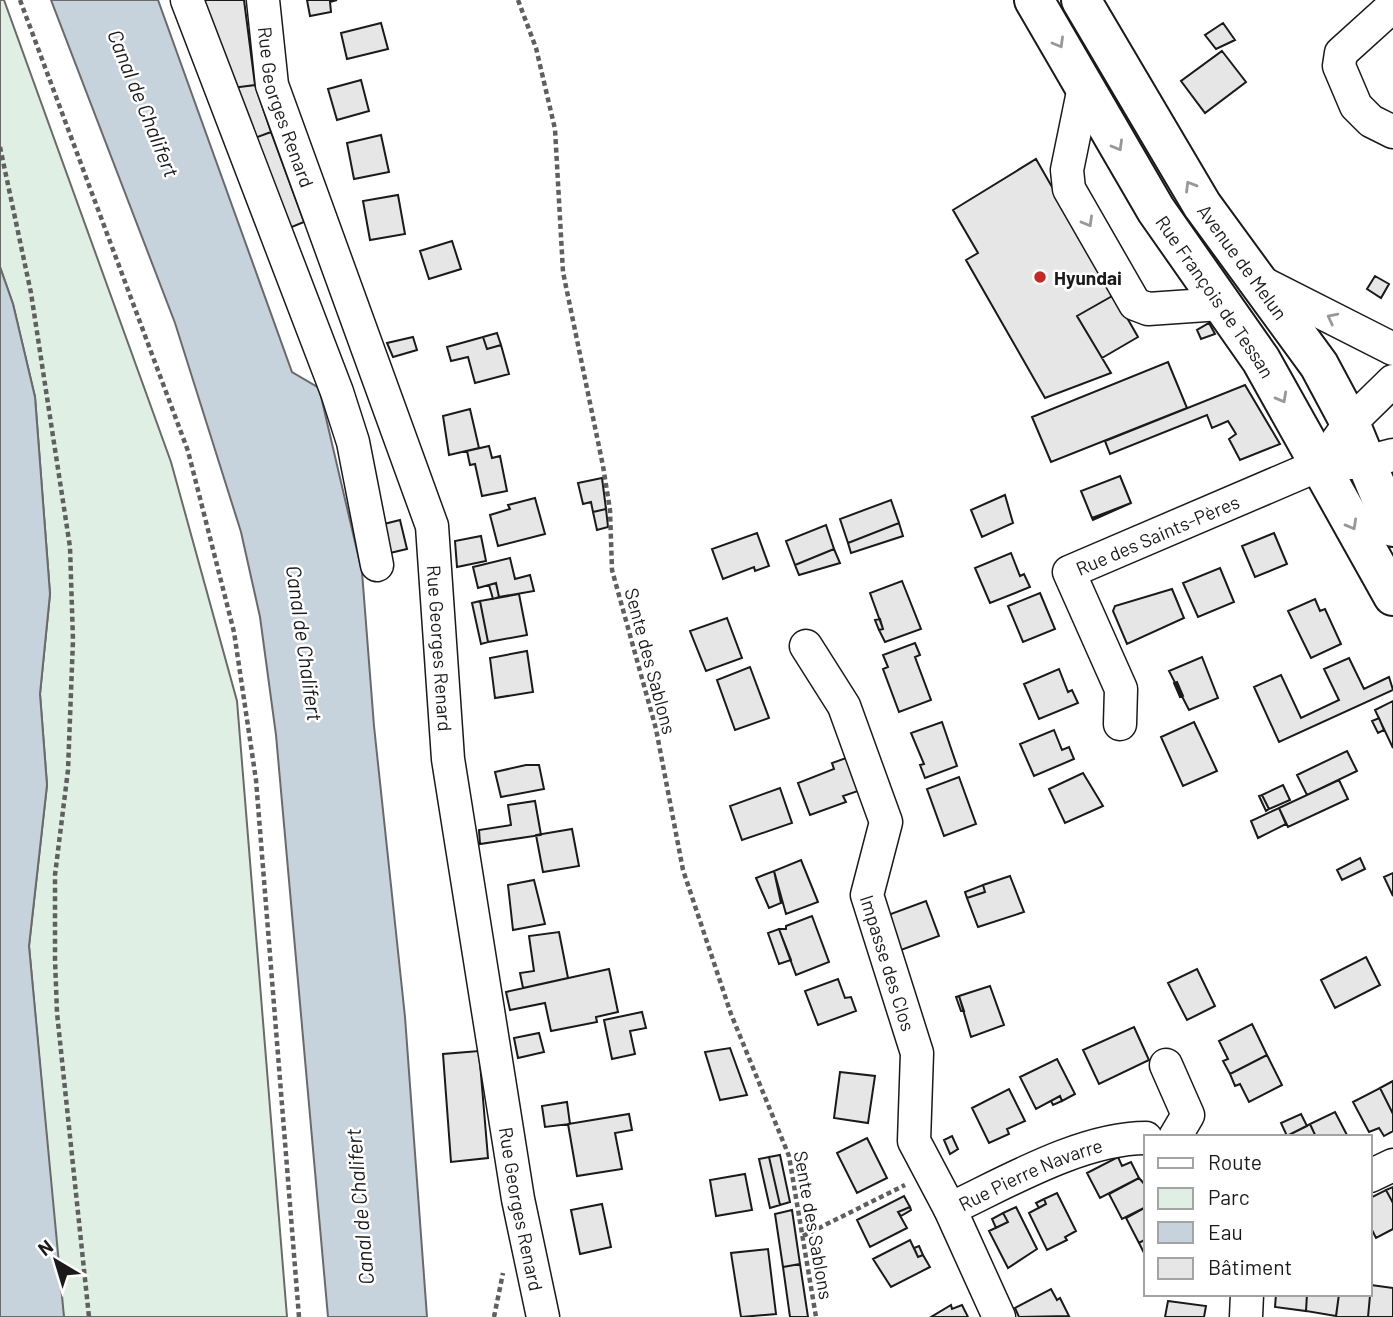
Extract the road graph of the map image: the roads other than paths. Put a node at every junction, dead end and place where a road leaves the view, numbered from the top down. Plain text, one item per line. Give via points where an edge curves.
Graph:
1 (187, 0) edge
2 (263, 0) edge
3 (1034, 0) edge
4 (1081, 0) edge
5 (1393, 6) edge
6 (1084, 87) junction
7 (1393, 132) edge
8 (1259, 281) junction
9 (305, 304) junction
10 (1222, 304) junction
11 (354, 306) junction
12 (1393, 349) edge
13 (1393, 381) edge
14 (1350, 423) junction
15 (1380, 458) edge
16 (1319, 465) junction
17 (1393, 527) edge
18 (377, 565) dead end
19 (1393, 596) edge
20 (806, 646) dead end
21 (1120, 724) dead end
22 (1166, 1065) dead end
23 (1176, 1135) edge
24 (1144, 1138) edge
25 (1393, 1165) edge
26 (1372, 1175) edge
27 (950, 1209) junction
28 (1247, 1296) edge
29 (543, 1317) edge
30 (999, 1317) edge
31 (1246, 1317) edge

1 - 9 street
2 - 11 street, Rue Georges Renard via 272,85
3 -> 6 main road, Rue François de Tessan
8 -> 4 main road, Avenue de Melun via 1202,205
5 - 7 street via 1341,54 1339,66 1356,106 1371,121
6 -> 10 main road, Rue François de Tessan via 1156,210
6 -> 10 street via 1067,170 1069,189 1135,304 1148,309
12 -> 8 street
8 - 14 main road, Avenue de Melun via 1319,365
9 - 11 street
9 - 18 street via 353,442
10 -> 16 main road, Rue François de Tessan via 1261,360
11 - 29 street, Rue Georges Renard via 432,526 448,759 518,1199
13 - 14 street
14 - 15 main road, Avenue de Melun
14 - 16 street
15 - 16 street
15 - 17 main road, Avenue de Melun
16 -> 19 main road, Rue François de Tessan
16 - 21 street, Rue des Saints-Pères via 1069,572 1121,689
20 - 27 street, Impasse des Clos via 844,706 886,822 867,895 916,1052 914,1141
22 - 23 street via 1188,1115
24 - 27 street, Rue Pierre Navarre via 1114,1140 1082,1150
25 - 26 street
27 - 30 street, Rue Pierre Navarre
28 - 31 street

